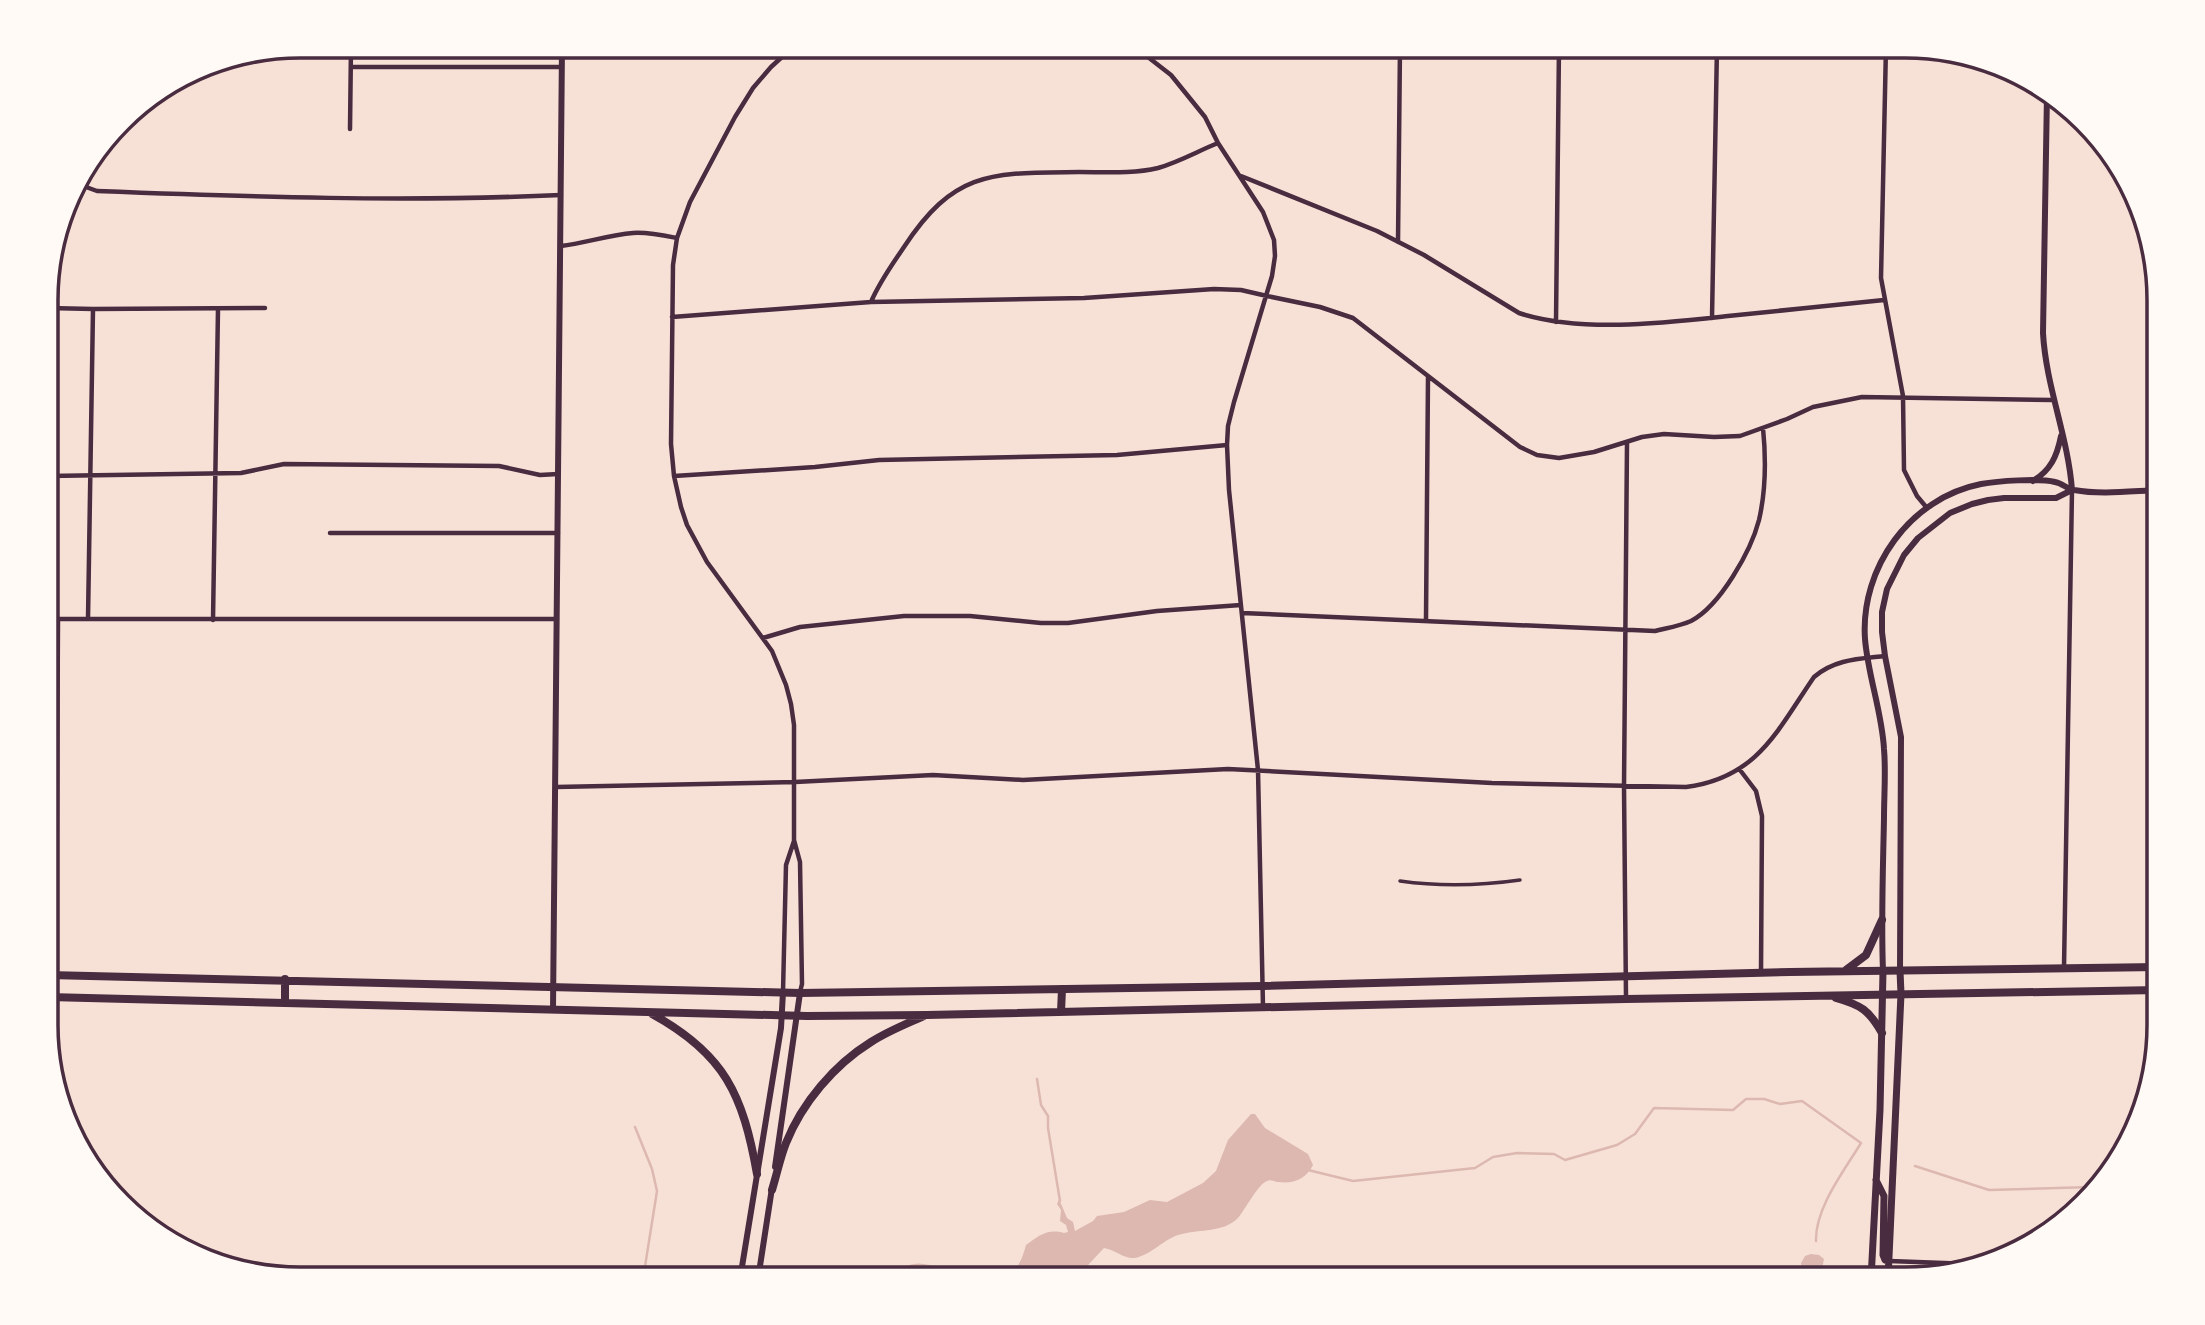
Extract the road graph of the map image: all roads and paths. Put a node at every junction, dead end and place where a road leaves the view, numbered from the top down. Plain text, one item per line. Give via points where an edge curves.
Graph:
1 (351, 58) edge
2 (561, 58) edge
3 (781, 58) edge
4 (1150, 58) edge
5 (1399, 58) edge
6 (1559, 58) edge
7 (1717, 58) edge
8 (1886, 58) edge
9 (351, 66) junction
10 (561, 67) junction
11 (2047, 104) edge
12 (350, 129) dead end
13 (1218, 143) junction
14 (1241, 176) junction
15 (86, 187) edge
16 (561, 195) junction
17 (677, 238) junction
18 (1398, 243) junction
19 (561, 246) junction
20 (1267, 296) junction
21 (1884, 300) junction
22 (871, 302) junction
23 (58, 307) edge
24 (265, 308) dead end
25 (93, 309) junction
26 (218, 309) junction
27 (672, 317) junction
28 (1712, 318) junction
29 (1556, 322) junction
30 (1429, 377) junction
31 (1903, 396) junction
32 (2053, 400) junction
33 (1763, 428) junction
34 (2062, 434) junction
35 (1627, 443) junction
36 (1227, 446) junction
37 (216, 474) junction
38 (558, 474) junction
39 (58, 476) edge
40 (92, 476) junction
41 (674, 476) junction
42 (2032, 481) junction
43 (2072, 490) junction
44 (2147, 490) edge
45 (1927, 508) junction
46 (330, 533) dead end
47 (558, 533) junction
48 (1241, 605) junction
49 (1241, 613) junction
50 (88, 619) junction
51 (557, 619) junction
52 (58, 620) edge
53 (213, 620) junction
54 (1426, 620) junction
55 (1625, 629) junction
56 (763, 638) junction
57 (1885, 656) junction
58 (1868, 658) junction
59 (1740, 769) junction
60 (1258, 770) junction
61 (795, 782) junction
62 (556, 787) junction
63 (1624, 787) junction
64 (794, 840) junction
65 (1520, 880) dead end
66 (1400, 881) dead end
67 (1882, 920) junction
68 (2147, 967) edge
69 (2064, 969) junction
70 (1844, 971) junction
71 (1883, 971) junction
72 (1900, 971) junction
73 (1761, 973) junction
74 (58, 975) edge
75 (1627, 977) junction
76 (285, 979) junction
77 (1263, 986) junction
78 (553, 987) junction
79 (1062, 989) junction
80 (2147, 990) edge
81 (783, 992) junction
82 (800, 993) junction
83 (1884, 994) junction
84 (1901, 994) junction
85 (1830, 996) junction
86 (58, 997) edge
87 (1626, 999) junction
88 (285, 1003) junction
89 (1263, 1008) junction
90 (553, 1010) junction
91 (649, 1012) junction
92 (1062, 1012) junction
93 (782, 1015) junction
94 (927, 1015) junction
95 (797, 1016) junction
96 (1882, 1033) junction
97 (757, 1174) junction
98 (1876, 1179) junction
99 (772, 1190) junction
100 (1889, 1261) junction
101 (1951, 1263) edge
102 (742, 1267) edge
103 (760, 1267) edge
104 (1872, 1267) edge
105 (1889, 1267) edge

1 - 9 street
2 - 10 street
3 - 17 street via 753,88 735,117 690,202
4 - 13 street via 1199,109
5 - 18 street
6 - 29 street
7 - 28 street
8 - 21 street
9 - 10 street
9 - 12 street
10 - 16 street
11 - 32 street via 2043,333
13 - 14 street
13 - 22 street via 1157,168 1015,173 971,183 935,205 918,224
14 - 18 street
14 - 20 street via 1274,240
15 - 16 street via 97,191 468,199
16 - 19 street
17 - 19 street via 631,233
17 - 27 street
18 - 29 street via 1520,313
19 - 38 street
20 - 22 street via 1214,289 1084,299
20 - 30 street via 1353,318
20 - 36 street via 1234,402
21 - 28 street
21 - 31 street
22 - 27 street
23 - 25 street
24 - 26 street
25 - 26 street
25 - 40 street
26 - 37 street
27 - 41 street
28 - 29 street via 1625,324
30 - 35 street via 1537,455 1559,458
30 - 54 street
31 - 32 street
31 - 33 street via 1840,400
31 - 45 street via 1904,470
32 - 34 street
33 - 35 street via 1740,436 1664,434
33 - 55 street via 1765,473 1759,521 1718,598 1700,615 1676,626 1655,631
34 - 42 street via 2050,468
34 - 43 street
35 - 55 street
36 - 41 street via 1117,456 879,460
36 - 48 street
37 - 38 street via 284,464 499,466
37 - 40 street
37 - 53 street
38 - 47 street
39 - 40 street
40 - 50 street
41 - 56 street via 696,543
42 - 43 street via 2056,482
42 - 45 street via 1983,483
43 - 44 street
43 - 57 street via 2056,498 2004,498 1972,504 1931,526 1905,555 1887,589 1882,612
43 - 69 street
45 - 58 street via 1900,532 1874,576 1865,620
46 - 47 street
47 - 51 street
48 - 49 street
48 - 56 street via 1068,623 904,616 800,627
49 - 54 street
49 - 60 street
50 - 52 street
50 - 53 street
51 - 53 street
51 - 62 street
54 - 55 street
55 - 63 street
56 - 61 street via 779,666 791,704
57 - 58 street
57 - 72 street via 1901,737
58 - 59 street via 1835,663 1814,677 1770,741
58 - 67 street via 1884,749
59 - 63 street via 1706,785
59 - 73 street via 1756,791 1762,816
60 - 61 street via 1023,780 933,775
60 - 63 street
60 - 77 street
61 - 62 street
61 - 64 street
62 - 78 street
63 - 75 street
64 - 81 street via 786,865
64 - 82 street via 800,862
65 - 66 street via 1433,886
67 - 70 main road via 1866,955
67 - 71 street
68 - 69 main road
69 - 72 main road
70 - 71 main road
70 - 73 main road
71 - 72 main road
71 - 83 main road
72 - 84 main road
73 - 75 main road
74 - 76 main road
75 - 77 main road
75 - 87 street
76 - 78 main road
76 - 88 main road
77 - 79 main road
77 - 89 street
78 - 81 main road
78 - 90 street
79 - 82 main road
79 - 92 main road
80 - 84 main road
81 - 82 main road
81 - 93 street
82 - 95 street
83 - 84 main road
83 - 85 main road
83 - 96 main road
84 - 100 main road
85 - 87 main road
85 - 96 main road via 1868,1012
86 - 88 main road
87 - 89 main road
88 - 90 main road
89 - 92 main road
90 - 91 main road
91 - 93 main road
91 - 97 main road via 686,1034 724,1075 746,1120
92 - 94 main road
93 - 95 main road
93 - 97 street
94 - 95 main road
94 - 99 main road via 871,1042 824,1083 792,1130
95 - 99 street
96 - 98 main road
97 - 102 street
98 - 100 main road via 1884,1196 1883,1255
98 - 104 main road
99 - 103 street
100 - 101 street
100 - 105 main road

